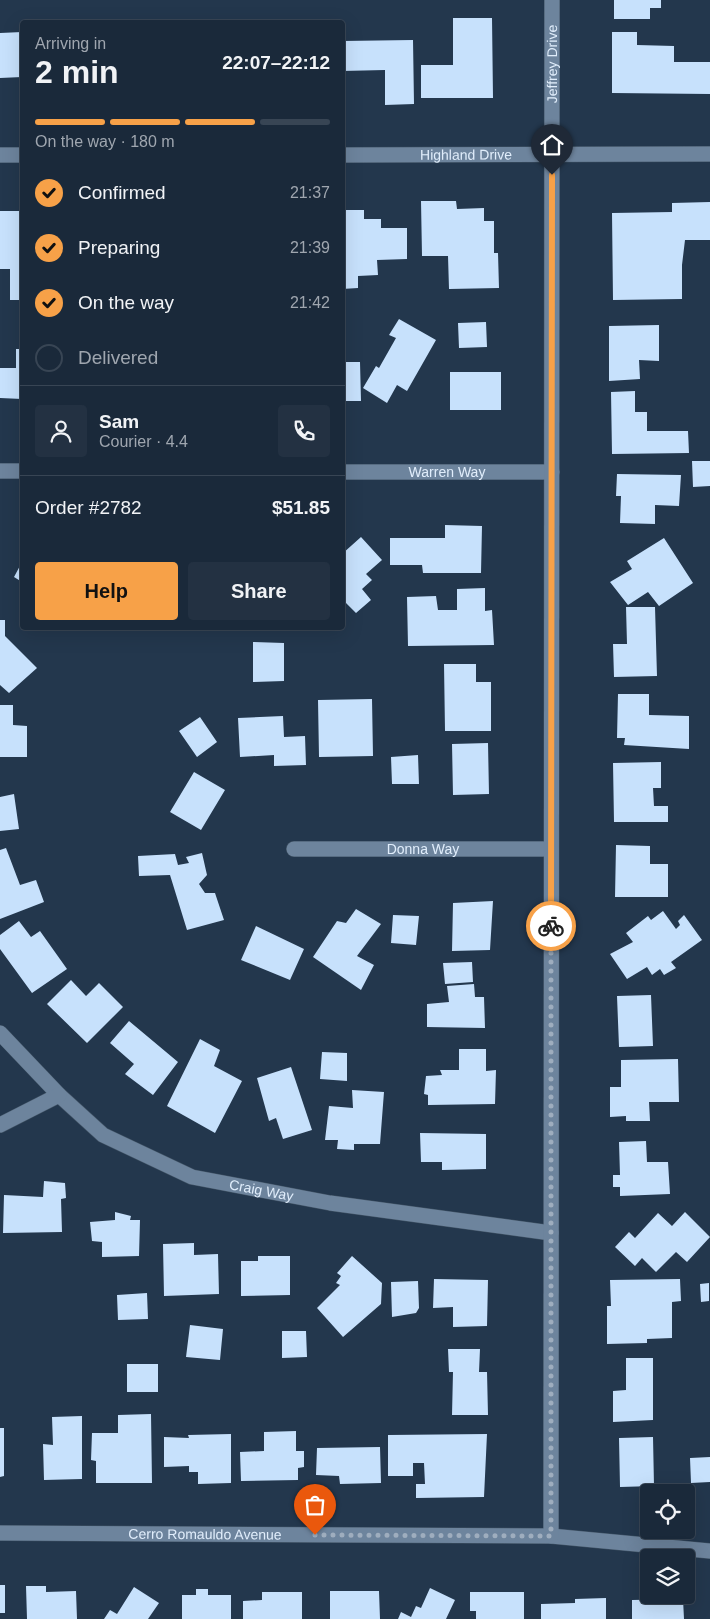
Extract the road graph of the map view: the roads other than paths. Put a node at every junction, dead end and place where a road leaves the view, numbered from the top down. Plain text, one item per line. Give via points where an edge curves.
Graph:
1 (552, 0) edge
2 (710, 154) edge
3 (0, 155) edge
4 (20, 155) edge
5 (345, 155) edge
6 (552, 156) junction
7 (0, 471) edge
8 (20, 471) edge
9 (345, 472) edge
10 (552, 472) junction
11 (294, 849) dead end
12 (551, 849) junction
13 (0, 1033) edge
14 (59, 1095) junction
15 (0, 1125) edge
16 (551, 1233) junction
17 (0, 1533) edge
18 (551, 1536) junction
19 (710, 1551) edge

1 - 6 street, Jeffrey Drive
2 - 6 street, Highland Drive
3 - 4 street
5 - 6 street, Highland Drive
6 - 10 street, Jeffrey Drive
7 - 8 street
9 - 10 street, Warren Way
10 - 12 street, Jeffrey Drive
11 - 12 street, Donna Way
12 - 16 street, Jeffrey Drive
13 - 14 street, Craig Way
14 - 15 street
14 - 16 street, Craig Way via 103,1134 192,1177 330,1203
16 - 18 street, Jeffrey Drive
17 - 18 street, Cerro Romauldo Avenue
18 - 19 street, Cerro Romauldo Avenue

